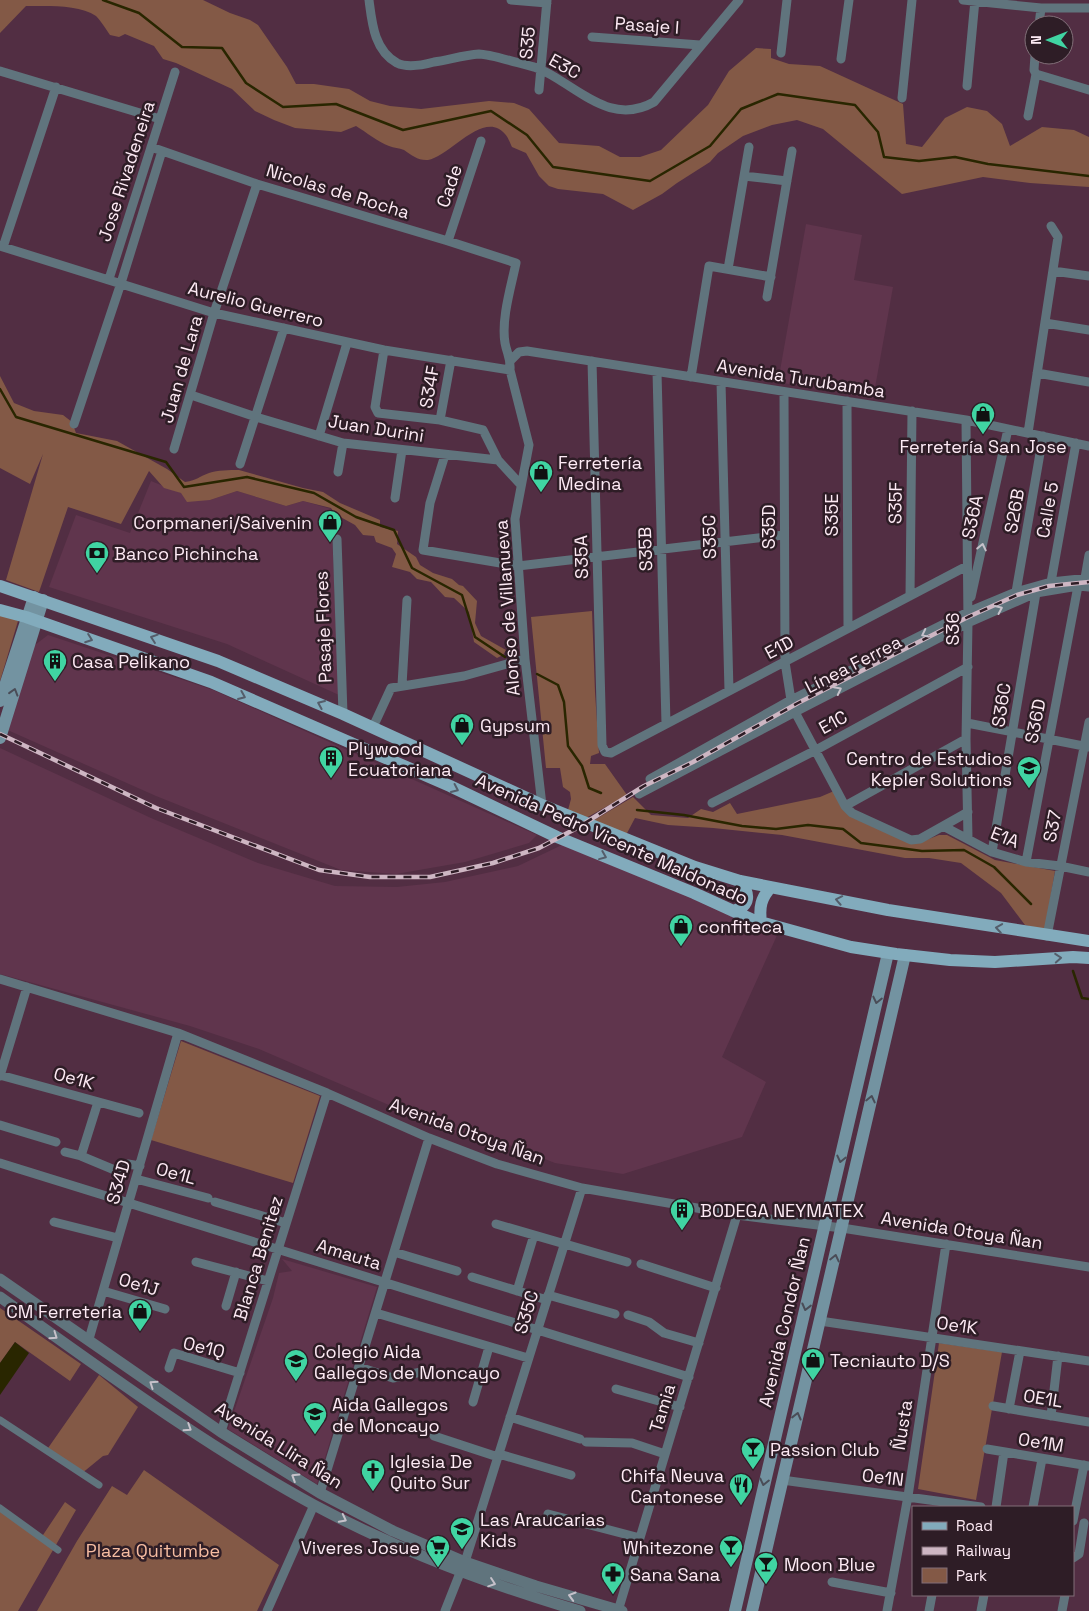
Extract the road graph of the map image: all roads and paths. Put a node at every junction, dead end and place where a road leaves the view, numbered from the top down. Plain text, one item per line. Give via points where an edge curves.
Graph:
1 (370, 0) edge
2 (511, 0) edge
3 (739, 0) edge
4 (787, 0) edge
5 (849, 0) edge
6 (912, 0) edge
7 (963, 0) edge
8 (975, 0) edge
9 (547, 1) edge
10 (1041, 8) junction
11 (1089, 8) edge
12 (1040, 15) edge
13 (592, 37) dead end
14 (700, 45) junction
15 (781, 54) dead end
16 (841, 59) dead end
17 (1034, 65) edge
18 (541, 69) junction
19 (0, 70) edge
20 (175, 72) dead end
21 (1036, 74) junction
22 (967, 86) dead end
23 (56, 87) junction
24 (539, 90) dead end
25 (1089, 90) edge
26 (902, 98) dead end
27 (1028, 116) dead end
28 (160, 119) junction
29 (481, 141) dead end
30 (151, 147) junction
31 (749, 147) dead end
32 (162, 151) junction
33 (792, 151) dead end
34 (744, 176) junction
35 (787, 181) junction
36 (257, 184) junction
37 (1051, 226) dead end
38 (448, 241) junction
39 (2, 246) edge
40 (516, 264) joint
41 (728, 269) junction
42 (1053, 271) junction
43 (1089, 276) edge
44 (771, 277) junction
45 (109, 279) junction
46 (121, 283) junction
47 (767, 297) dead end
48 (214, 313) junction
49 (1045, 323) junction
50 (284, 328) junction
51 (1089, 330) edge
52 (347, 343) junction
53 (384, 350) junction
54 (451, 360) junction
55 (511, 360) junction
56 (592, 361) junction
57 (510, 370) junction
58 (657, 372) junction
59 (1037, 373) junction
60 (691, 377) junction
61 (721, 382) junction
62 (1089, 382) edge
63 (784, 392) junction
64 (191, 395) junction
65 (847, 401) junction
66 (912, 412) junction
67 (256, 417) junction
68 (440, 420) junction
69 (966, 420) junction
70 (74, 424) dead end
71 (1008, 429) junction
72 (1028, 433) junction
73 (319, 436) junction
74 (1043, 436) junction
75 (344, 443) junction
76 (1076, 443) junction
77 (1089, 446) edge
78 (174, 449) dead end
79 (402, 450) junction
80 (445, 455) junction
81 (498, 460) junction
82 (240, 464) dead end
83 (338, 472) dead end
84 (521, 485) junction
85 (395, 498) dead end
86 (784, 535) junction
87 (337, 539) dead end
88 (725, 542) junction
89 (661, 550) junction
90 (1089, 555) edge
91 (597, 557) junction
92 (518, 566) junction
93 (967, 566) junction
94 (1088, 581) edge
95 (1051, 582) junction
96 (0, 586) edge
97 (1078, 586) junction
98 (1016, 592) junction
99 (1036, 592) junction
100 (910, 596) junction
101 (38, 598) junction
102 (407, 600) dead end
103 (0, 610) edge
104 (968, 612) junction
105 (31, 619) junction
106 (968, 623) junction
107 (848, 628) junction
108 (525, 659) junction
109 (785, 662) junction
110 (968, 667) junction
111 (402, 685) junction
112 (729, 691) junction
113 (791, 700) junction
114 (0, 701) edge
115 (795, 712) junction
116 (343, 714) junction
117 (1089, 722) edge
118 (967, 723) junction
119 (666, 724) junction
120 (373, 727) junction
121 (1013, 732) junction
122 (0, 738) edge
123 (966, 739) junction
124 (1048, 739) junction
125 (1086, 746) edge
126 (816, 750) junction
127 (605, 752) joint
128 (650, 779) dead end
129 (639, 794) dead end
130 (712, 803) dead end
131 (542, 805) junction
132 (845, 806) junction
133 (968, 812) junction
134 (942, 826) junction
135 (968, 838) junction
136 (992, 852) junction
137 (1026, 862) junction
138 (1060, 866) junction
139 (1089, 872) edge
140 (740, 881) junction
141 (770, 887) junction
142 (733, 911) junction
143 (761, 922) junction
144 (1048, 936) junction
145 (1089, 941) edge
146 (888, 953) junction
147 (905, 955) junction
148 (1089, 958) edge
149 (0, 979) edge
150 (27, 987) junction
151 (178, 1033) junction
152 (0, 1075) edge
153 (327, 1093) junction
154 (98, 1102) junction
155 (139, 1114) dead end
156 (0, 1125) edge
157 (429, 1138) junction
158 (56, 1142) dead end
159 (65, 1152) dead end
160 (81, 1156) junction
161 (0, 1163) edge
162 (140, 1166) junction
163 (136, 1179) junction
164 (582, 1188) junction
165 (129, 1203) junction
166 (737, 1215) junction
167 (54, 1222) dead end
168 (286, 1223) junction
169 (496, 1224) dead end
170 (825, 1226) junction
171 (842, 1228) junction
172 (534, 1235) junction
173 (118, 1238) junction
174 (564, 1244) junction
175 (946, 1244) junction
176 (278, 1249) junction
177 (394, 1252) junction
178 (196, 1262) dead end
179 (626, 1262) dead end
180 (641, 1264) dead end
181 (1089, 1267) edge
182 (457, 1271) dead end
183 (236, 1272) junction
184 (472, 1277) dead end
185 (0, 1279) edge
186 (268, 1281) junction
187 (385, 1282) junction
188 (716, 1288) junction
189 (103, 1291) junction
190 (517, 1291) junction
191 (0, 1297) edge
192 (547, 1298) junction
193 (226, 1306) dead end
194 (166, 1309) dead end
195 (376, 1312) junction
196 (615, 1314) dead end
197 (628, 1315) dead end
198 (820, 1321) junction
199 (537, 1330) junction
200 (932, 1338) junction
201 (89, 1340) junction
202 (699, 1343) junction
203 (489, 1347) junction
204 (1020, 1351) junction
205 (1058, 1356) junction
206 (528, 1358) junction
207 (1089, 1360) edge
208 (359, 1367) junction
209 (169, 1368) dead end
210 (421, 1372) dead end
211 (240, 1373) junction
212 (689, 1377) junction
213 (616, 1389) dead end
214 (472, 1402) dead end
215 (993, 1406) dead end
216 (680, 1408) junction
217 (1009, 1409) junction
218 (1050, 1416) junction
219 (510, 1417) junction
220 (0, 1420) edge
221 (1089, 1422) edge
222 (221, 1432) junction
223 (434, 1436) dead end
224 (987, 1450) dead end
225 (1004, 1452) junction
226 (665, 1454) junction
227 (498, 1455) junction
228 (1042, 1459) junction
229 (1087, 1466) edge
230 (571, 1475) dead end
231 (782, 1480) junction
232 (99, 1484) dead end
233 (320, 1493) junction
234 (908, 1496) junction
235 (314, 1505) junction
236 (945, 1505) edge
237 (963, 1506) edge
238 (996, 1506) edge
239 (1033, 1506) edge
240 (0, 1508) edge
241 (548, 1514) dead end
242 (1074, 1517) edge
243 (1074, 1521) edge
244 (1087, 1523) edge
245 (640, 1538) junction
246 (58, 1550) dead end
247 (1074, 1557) edge
248 (465, 1562) junction
249 (460, 1573) junction
250 (832, 1582) dead end
251 (740, 1592) junction
252 (891, 1593) junction
253 (932, 1596) edge
254 (984, 1596) edge
255 (1065, 1596) edge
256 (267, 1611) edge
257 (445, 1611) edge
258 (580, 1611) edge
259 (619, 1611) edge
260 (725, 1611) edge
261 (735, 1611) edge
262 (752, 1611) edge
263 (888, 1611) edge
264 (929, 1611) edge
265 (981, 1611) edge
266 (1062, 1611) edge

1 - 18 street, E3C via 376,39 386,56 399,64 417,66 480,54
2 - 9 street
3 - 14 street, E3C
4 - 15 street
5 - 16 street
6 - 26 street
7 - 8 street
8 - 10 street
8 - 22 street
9 - 18 street, S35
10 - 11 street
10 - 12 street
13 - 14 street, Pasaje I
14 - 18 street, E3C via 654,102 632,111 600,105
17 - 21 street
18 - 24 street, S35
19 - 23 street
20 - 28 street, Jose Rivadeneira
21 - 25 street
21 - 27 street
23 - 28 street
23 - 39 street
28 - 30 street, Jose Rivadeneira
29 - 38 street, Cade
30 - 32 street, Nicolas de Rocha
30 - 45 street, Jose Rivadeneira
31 - 34 street
32 - 36 street, Nicolas de Rocha
32 - 46 street
33 - 35 street
34 - 35 street
34 - 41 street
35 - 44 street
36 - 38 street, Nicolas de Rocha
36 - 48 street, Juan de Lara
37 - 42 street via 1058,237
38 - 40 street, Nicolas de Rocha
39 - 45 street, Aurelio Guerrero
40 - 55 street, Alonso de Villanueva via 505,321 505,343
41 - 44 street
41 - 60 street via 709,266
42 - 43 street
42 - 49 street
44 - 47 street
45 - 46 street, Aurelio Guerrero
46 - 48 street, Aurelio Guerrero
46 - 70 street
48 - 50 street, Aurelio Guerrero
48 - 64 street, Juan de Lara
49 - 51 street
49 - 59 street
50 - 52 street, Aurelio Guerrero
50 - 67 street
52 - 53 street, Aurelio Guerrero
52 - 73 street
53 - 54 street, Aurelio Guerrero
53 - 68 street via 376,411
54 - 57 street, Aurelio Guerrero
54 - 68 street, S34F
55 - 56 street, Avenida Turubamba via 519,352 527,351
55 - 57 street, Alonso de Villanueva
56 - 58 street, Avenida Turubamba
56 - 91 street, S35A
57 - 84 street, Alonso de Villanueva via 529,445
58 - 60 street, Avenida Turubamba
58 - 89 street, S35B
59 - 62 street
59 - 72 street
60 - 61 street, Avenida Turubamba
61 - 63 street, Avenida Turubamba
61 - 88 street, S35C
63 - 65 street, Avenida Turubamba
63 - 86 street, S35D
64 - 67 street, Juan Durini
64 - 78 street, Juan de Lara
65 - 66 street, Avenida Turubamba
65 - 107 street, S35E
66 - 69 street, Avenida Turubamba
66 - 100 street, S35F
67 - 73 street, Juan Durini
67 - 82 street
68 - 81 street via 483,430
69 - 71 street, Avenida Turubamba
69 - 93 street, S36
71 - 72 street, Avenida Turubamba
104 -> 71 street, S36A
72 - 74 street, Avenida Turubamba
73 - 75 street, Juan Durini
74 - 76 street, Avenida Turubamba
74 - 98 street, S26B
75 - 79 street, Juan Durini
75 - 83 street
76 - 77 street, Avenida Turubamba
76 - 95 street, Calle 5
79 - 80 street, Juan Durini
79 - 85 street
80 - 81 street, Juan Durini
80 - 92 street via 430,503 423,550
81 - 84 street
84 - 92 street, Alonso de Villanueva via 515,519
86 - 88 street
86 - 109 street, S35D
87 - 116 street, Pasaje Flores
88 - 89 street
88 - 112 street, S35C
89 - 91 street
89 - 119 street, S35B
90 - 94 street
91 - 92 street
91 - 127 street, S35A via 602,745
92 - 108 street, Alonso de Villanueva
93 - 100 street, E1D
93 - 104 street, S36
94 - 95 street, Línea Ferrea
94 - 97 street, Línea Ferrea
95 - 98 street, Línea Ferrea
96 - 101 main road, Avenida Pedro Vicente Maldonado
97 - 99 street, Línea Ferrea
97 - 124 street, S36D
98 - 104 street, Línea Ferrea
106 -> 99 street, Línea Ferrea
99 - 121 street, S36C
100 - 107 street, E1D
101 - 105 main road
116 -> 101 main road, Avenida Pedro Vicente Maldonado via 218,661
102 - 111 street
103 - 105 main road, Avenida Pedro Vicente Maldonado
104 - 106 street, S36
104 -> 113 street, Línea Ferrea
105 - 114 main road
122 -> 105 main road
105 -> 142 main road, Avenida Pedro Vicente Maldonado via 211,682 450,786 558,837
106 - 110 street, S36
115 -> 106 street, Línea Ferrea
107 - 109 street, E1D
108 - 111 street via 464,676
108 - 131 street, Alonso de Villanueva
109 - 112 street, E1D
109 - 113 street, S35D
110 - 118 street, S36
110 - 126 street, E1C
111 - 120 street via 391,688
112 - 119 street, E1D
113 - 115 street, S35D
113 - 128 street, Línea Ferrea
115 - 126 street, S35D
115 - 129 street, Línea Ferrea
116 - 120 main road, Avenida Pedro Vicente Maldonado
117 - 125 street, S37
118 - 121 street
118 - 123 street, S36
119 - 127 street, E1D via 611,753
120 - 131 main road, Avenida Pedro Vicente Maldonado
121 - 124 street
121 - 136 street, S36C
123 - 132 street
123 - 133 street, S36
124 - 125 street
124 - 137 street, S36D
125 - 138 street, S37
126 - 130 street, E1C
126 - 132 street, S35D
131 - 140 main road, Avenida Pedro Vicente Maldonado via 658,853
132 - 134 street via 852,813 911,840 920,839
133 - 134 street
133 - 135 street, S36
134 - 135 street, E1A
135 - 136 street, E1A
136 - 137 street, E1A
137 - 138 street, E1A
138 - 139 street, E1A
138 - 144 street, S37
140 - 141 main road, Avenida Pedro Vicente Maldonado
140 - 142 main road via 747,889 747,898 743,906
141 - 143 main road via 761,902
144 -> 141 main road, Avenida Pedro Vicente Maldonado
142 - 143 main road, Avenida Pedro Vicente Maldonado
143 - 146 main road, Avenida Pedro Vicente Maldonado via 851,947
144 - 145 main road, Avenida Pedro Vicente Maldonado
146 - 147 main road, Avenida Pedro Vicente Maldonado
146 -> 170 main road, Avenida Condor Ñan
147 -> 148 main road, Avenida Pedro Vicente Maldonado via 995,962
171 -> 147 main road, Avenida Condor Ñan
149 - 150 street, Avenida Otoya Ñan
150 - 151 street, Avenida Otoya Ñan
150 - 152 street
151 - 153 street, Avenida Otoya Ñan
151 - 162 street, S34D
152 - 154 street, Oe1K
153 - 157 street, Avenida Otoya Ñan
153 - 168 street, Blanca Benitez
154 - 155 street, Oe1K
154 - 160 street
156 - 158 street
157 - 164 street, Avenida Otoya Ñan via 497,1164
157 - 177 street
159 - 160 street, Oe1L
160 - 162 street, Oe1L via 117,1171 122,1171 128,1164
161 - 165 street, Amauta
162 - 163 street, S34D
163 - 165 street, S34D
163 - 168 street, Oe1L
164 - 166 street, Avenida Otoya Ñan
164 - 174 street, S35C
165 - 173 street, S34D
165 - 176 street, Amauta
166 - 170 street, Avenida Otoya Ñan
166 - 188 street, Tamia
167 - 173 street
168 - 176 street, Blanca Benitez
169 - 172 street
170 - 171 street, Avenida Otoya Ñan
170 -> 251 main road, Avenida Condor Ñan
171 - 175 street, Avenida Otoya Ñan
198 -> 171 main road, Avenida Condor Ñan
172 - 174 street
172 - 190 street
173 - 189 street, S34D
174 - 179 street
174 - 192 street, S35C
175 - 181 street, Avenida Otoya Ñan
175 - 200 street, Ñusta
176 - 186 street, Blanca Benitez
176 - 187 street, Amauta
177 - 182 street
177 - 187 street
178 - 183 street
180 - 188 street
183 - 186 street
183 - 193 street
184 - 190 street
185 - 201 street, Avenida Llira Ñan
186 - 211 street, Blanca Benitez
187 - 195 street
187 - 199 street, Amauta
188 - 202 street, Tamia
189 - 194 street, Oe1J
189 - 201 street, S34D
190 - 192 street
191 -> 235 street, Avenida Llira Ñan via 147,1402
192 - 196 street
192 - 199 street, S35C
195 - 203 street
195 - 208 street
197 - 202 street via 649,1322 664,1333
198 - 200 street, Oe1K
231 -> 198 main road, Avenida Condor Ñan
199 - 206 street, S35C
199 - 212 street, Amauta
200 - 204 street, Oe1K
200 - 234 street, Ñusta
222 -> 201 street, Avenida Llira Ñan
202 - 212 street, Tamia
203 - 206 street
203 - 214 street
204 - 205 street, Oe1K
204 - 217 street
205 - 207 street, Oe1K
205 - 218 street
206 - 219 street, S35C
208 - 210 street via 393,1378
208 - 233 street
209 - 211 street, Oe1Q via 174,1353
211 - 222 street, Blanca Benitez
212 - 216 street, Tamia
213 - 216 street
215 - 217 street, OE1L
216 - 226 street, Tamia
217 - 218 street, OE1L
218 - 221 street, OE1L
219 - 226 street via 583,1441 632,1443
219 - 227 street, S35C
220 - 232 street
233 -> 222 street, Avenida Llira Ñan
223 - 227 street
224 - 225 street, Oe1M
225 - 228 street, Oe1M
225 - 238 street
226 - 245 street, Tamia
227 - 230 street
227 - 248 street, S35C
228 - 229 street, Oe1M
228 - 239 street
229 - 242 street
231 - 234 street, Oe1N
231 - 262 main road, Avenida Condor Ñan
233 - 248 street, Avenida Llira Ñan via 393,1531
234 - 236 street, Oe1N
234 - 252 street, Ñusta
235 -> 249 street, Avenida Llira Ñan
235 - 256 street
236 - 237 street, Oe1N
240 - 246 street
241 - 245 street
243 - 244 street
244 - 247 street via 1079,1554
245 - 259 street, Tamia
259 -> 248 street, Avenida Llira Ñan
249 - 257 street
249 -> 258 street, Avenida Llira Ñan
250 - 252 street
251 - 260 main road
251 - 261 main road, Avenida Condor Ñan
252 - 263 street, Ñusta
253 - 264 street
254 - 265 street
255 - 266 street

